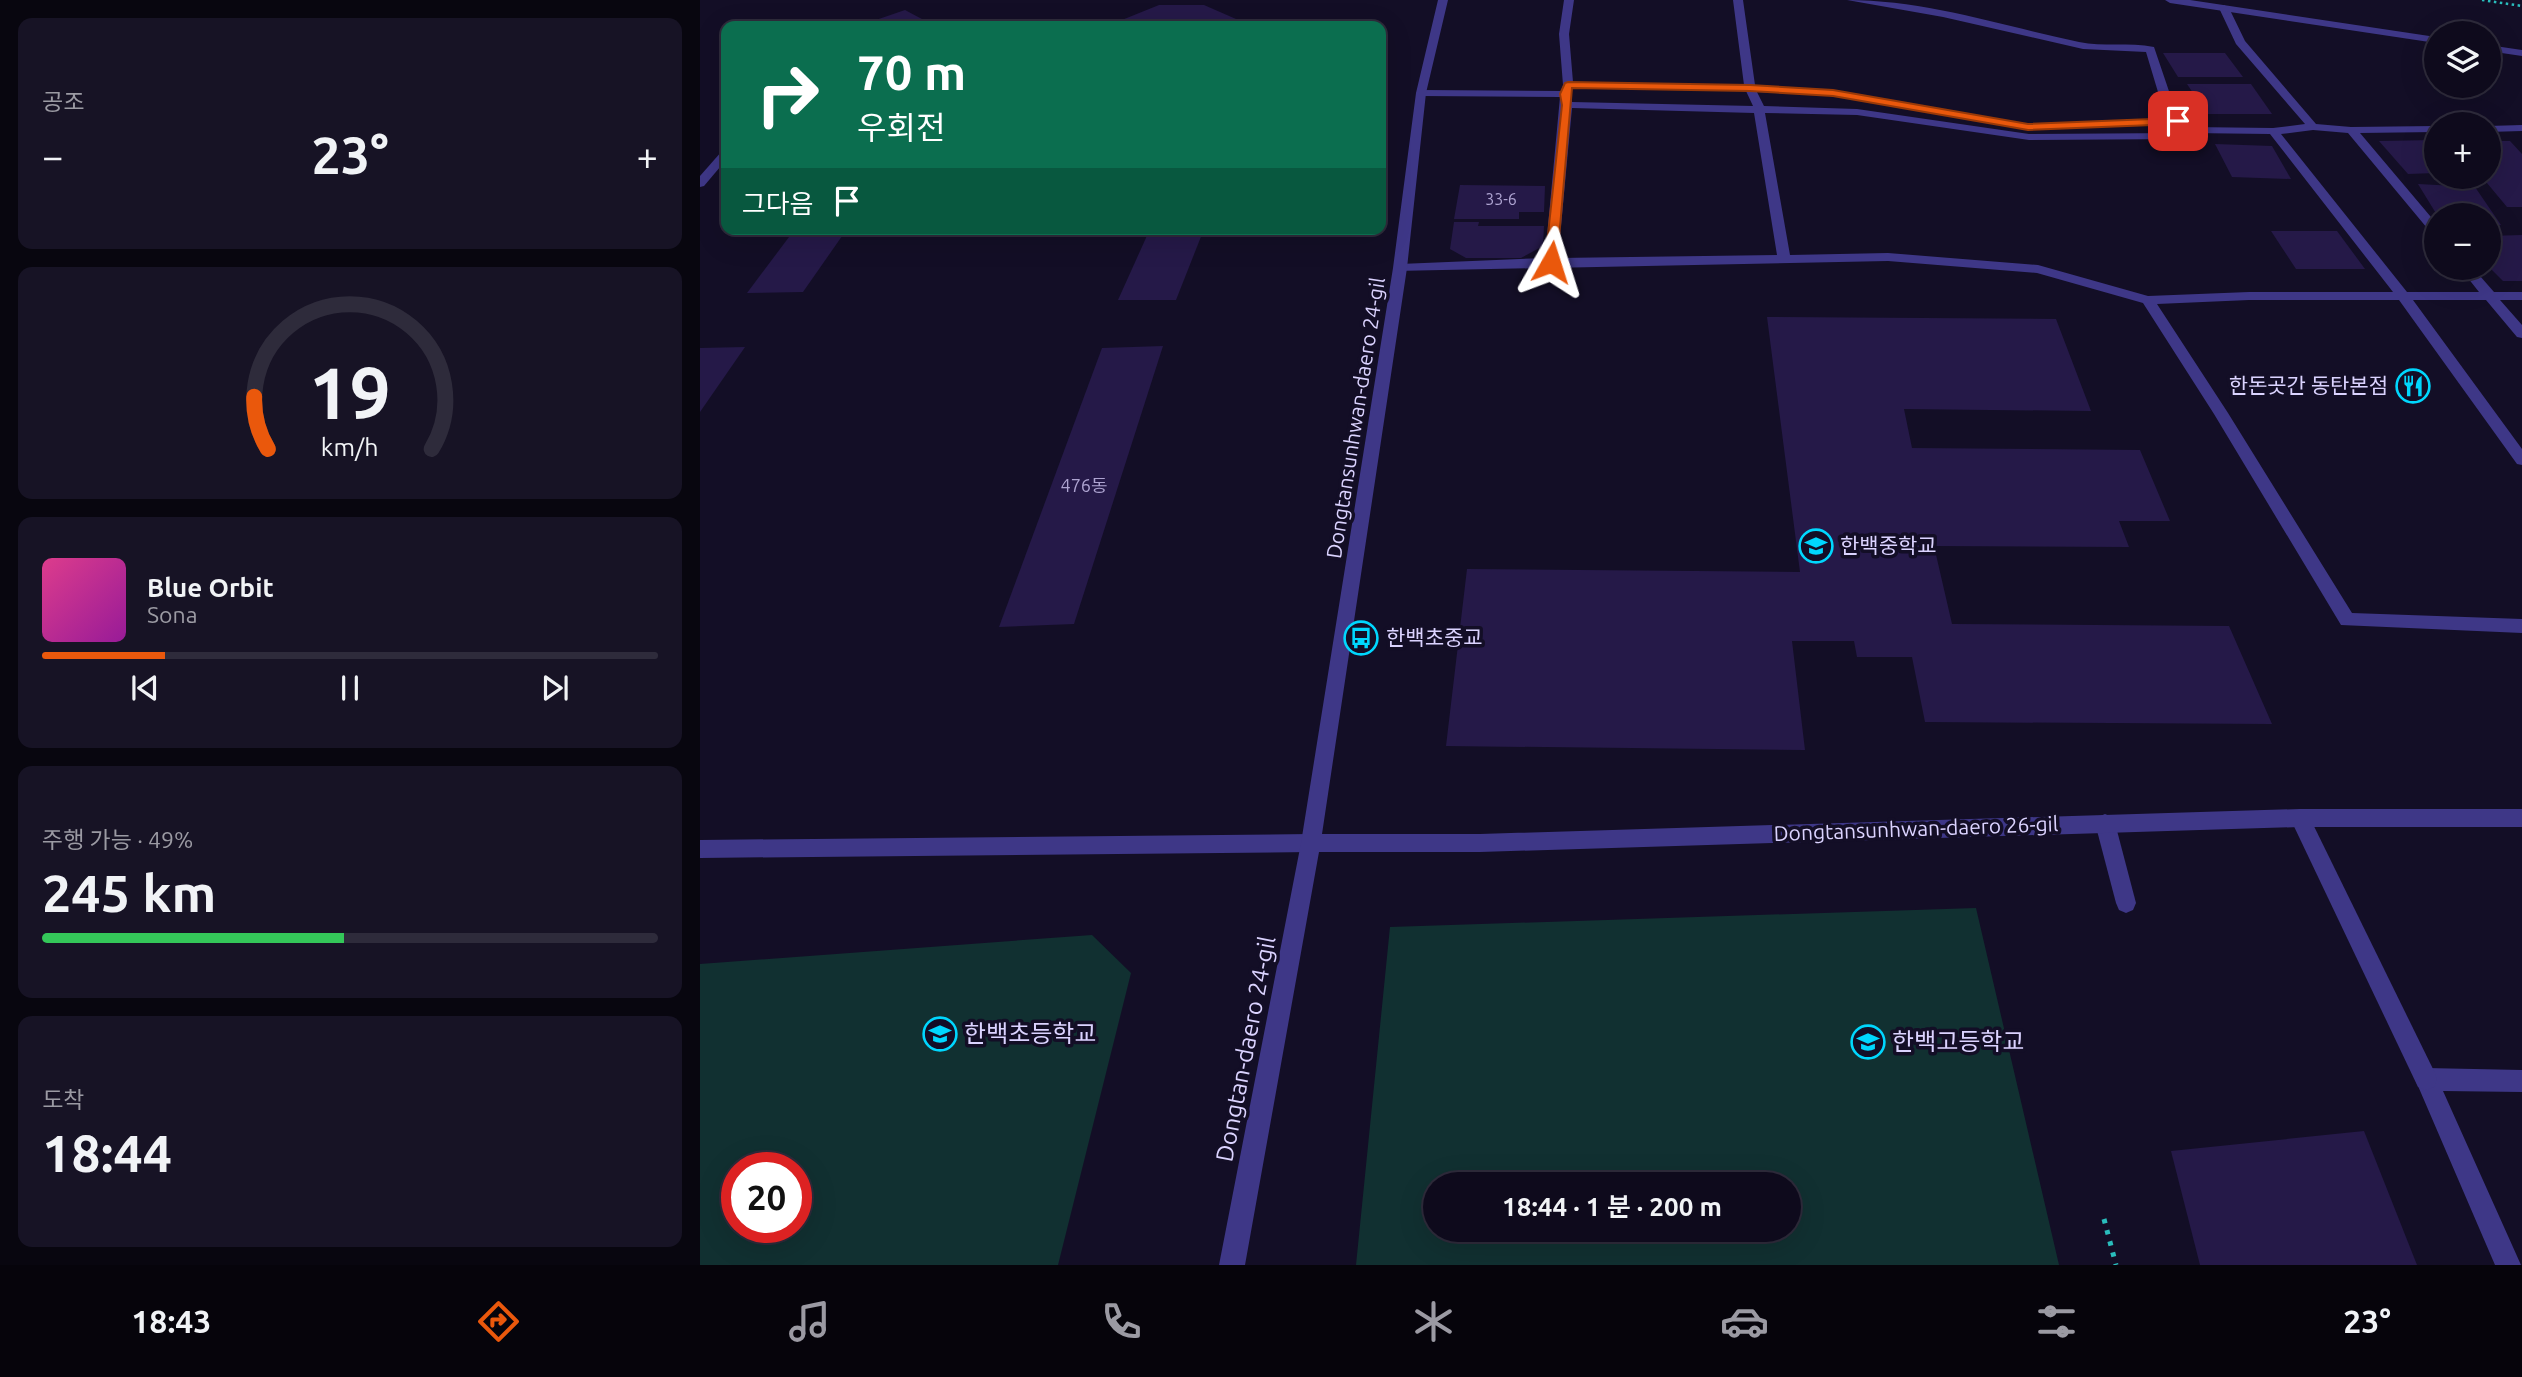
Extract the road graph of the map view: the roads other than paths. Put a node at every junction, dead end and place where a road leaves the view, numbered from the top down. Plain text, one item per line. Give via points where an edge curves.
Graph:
1 (1443, 0) edge
2 (1569, 0) edge
3 (1738, 0) edge
4 (1852, 0) edge
5 (2170, 0) edge
6 (2224, 8) junction
7 (2424, 38) edge
8 (2501, 50) edge
9 (2522, 53) edge
10 (1750, 88) junction
11 (1421, 93) junction
12 (1567, 95) junction
13 (1759, 108) junction
14 (2183, 125) junction
15 (2313, 127) junction
16 (2522, 128) edge
17 (2424, 129) edge
18 (2501, 129) edge
19 (2351, 130) junction
20 (2273, 131) junction
21 (721, 159) edge
22 (700, 183) edge
23 (2424, 217) edge
24 (1784, 258) junction
25 (1551, 262) junction
26 (1401, 268) junction
27 (2476, 280) edge
28 (2403, 296) junction
29 (2490, 296) junction
30 (2522, 296) edge
31 (2148, 300) junction
32 (2522, 334) edge
33 (2522, 460) edge
34 (2522, 626) edge
35 (2300, 818) junction
36 (2522, 818) edge
37 (2105, 823) junction
38 (1311, 843) junction
39 (700, 849) edge
40 (2126, 902) dead end
41 (2426, 1079) junction
42 (2522, 1081) edge
43 (1232, 1265) edge
44 (2508, 1265) edge

1 - 11 street, Dongtansunhwan-daero 24-gil
2 - 12 street via 1564,34
3 - 10 street
4 - 14 street via 1943,14 2083,46 2150,49 2157,78
5 - 6 street
6 - 7 street
6 - 15 street via 2240,42
8 - 9 street
10 - 12 street
10 - 13 street
10 - 14 street via 1833,93 2028,127
11 - 12 street
11 - 26 street, Dongtansunhwan-daero 24-gil
12 - 13 street
12 - 25 street
13 - 14 street via 1857,113 2029,136 2183,136
13 - 24 street
14 - 20 street
15 - 19 street
15 - 20 street
16 - 18 street
17 - 19 street
19 - 23 street
20 - 28 street
21 - 22 street
24 - 25 street
24 - 31 street via 1888,257 2038,269
25 - 26 street
26 - 38 street, Dongtansunhwan-daero 24-gil
27 - 29 street
28 - 29 street
28 - 31 street
28 - 33 street
29 - 30 street
29 - 32 street
31 - 34 street via 2347,620
35 - 36 street, Dongtansunhwan-daero 26-gil
35 - 37 street, Dongtansunhwan-daero 26-gil
35 - 41 street
37 - 38 street, Dongtansunhwan-daero 26-gil via 1480,843
37 - 40 street
38 - 39 street, Dongtansunhwan-daero 26-gil
38 - 43 street, Dongtan-daero 24-gil
41 - 42 street
41 - 44 street

